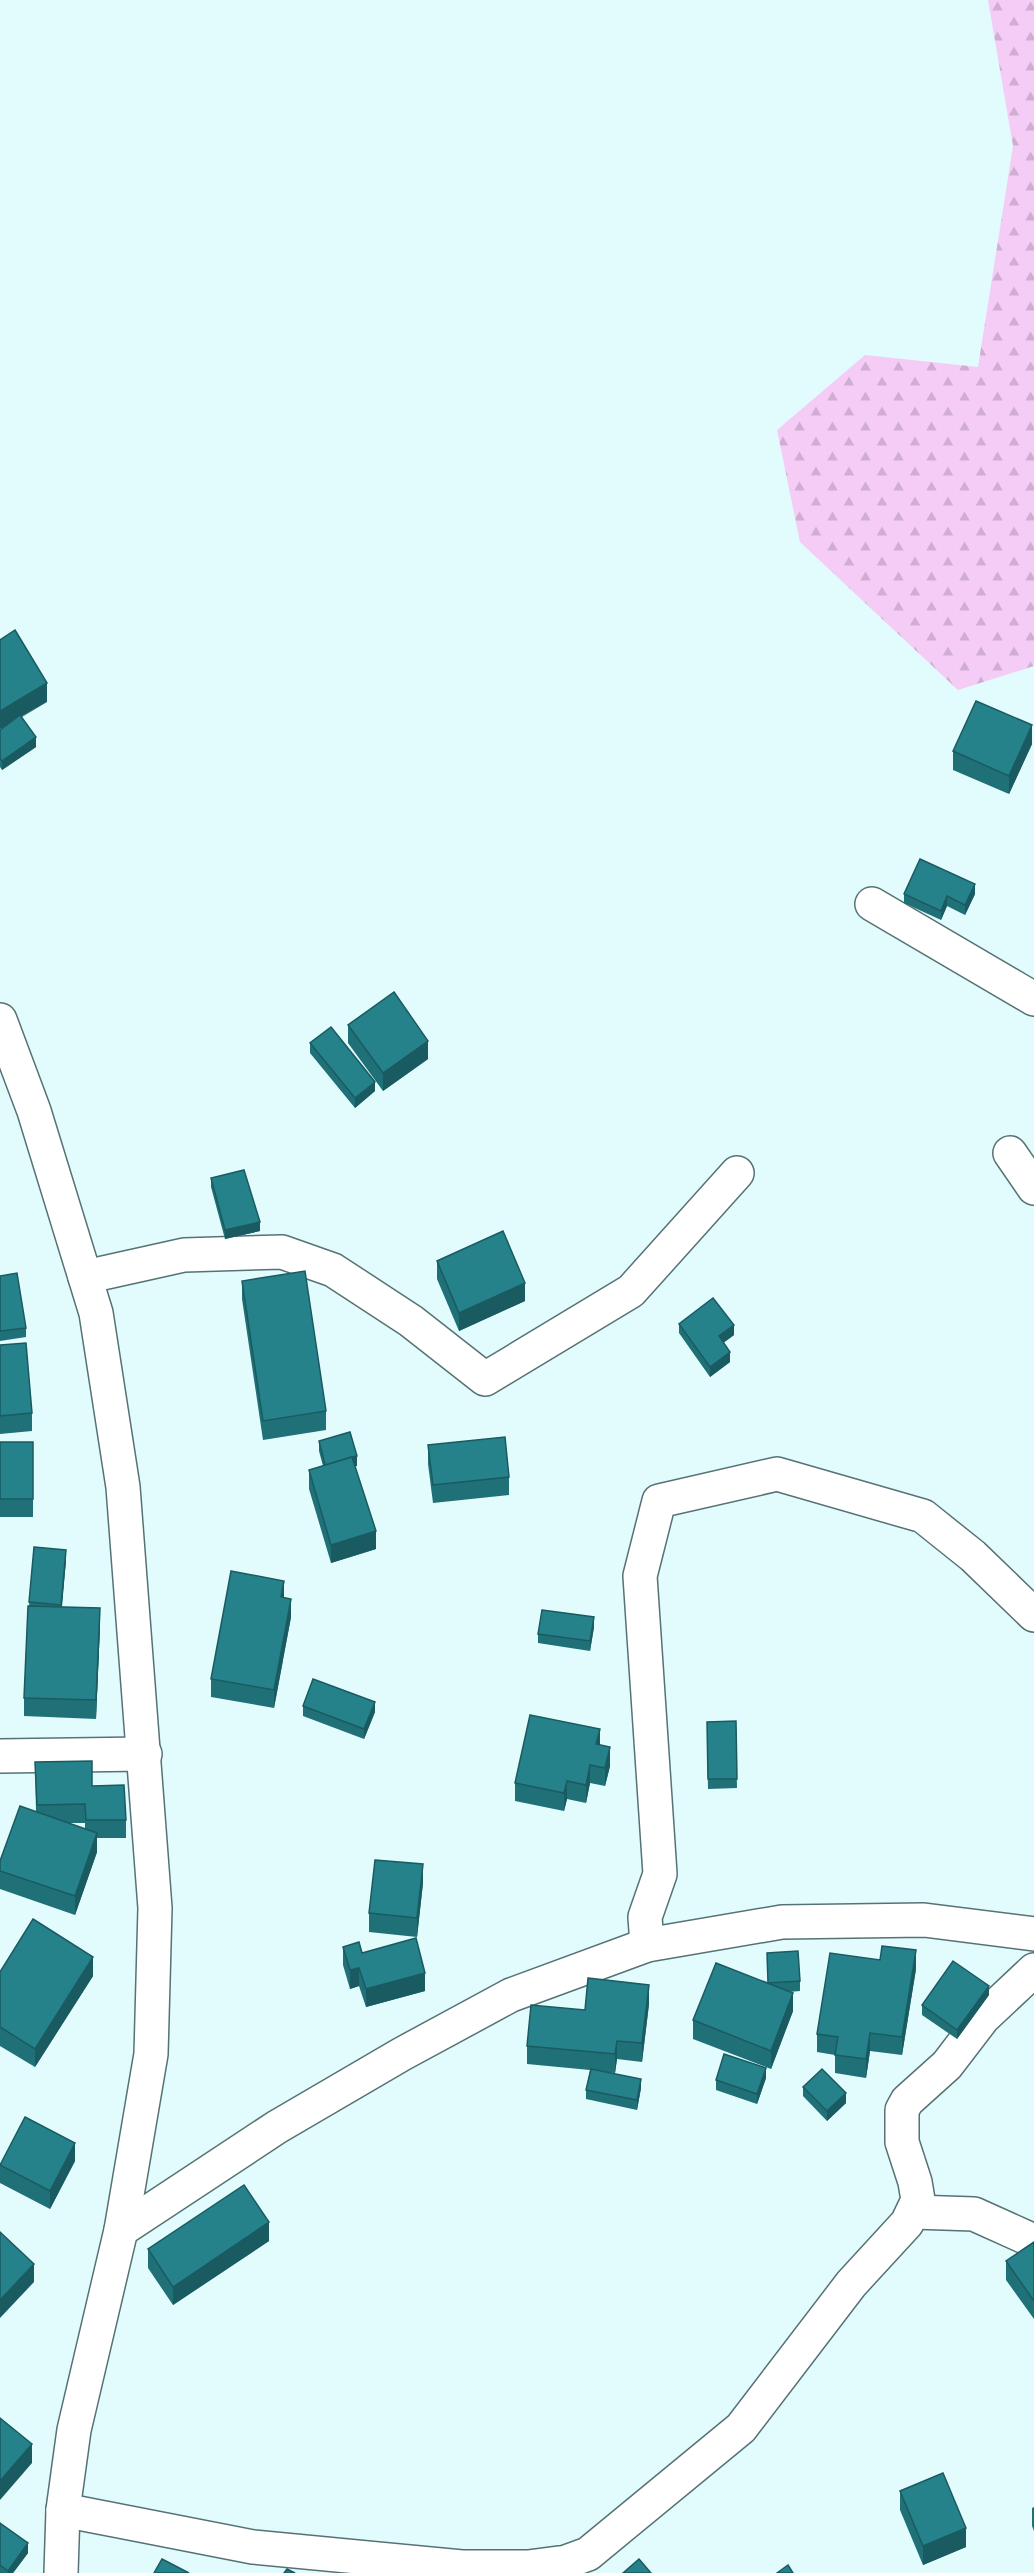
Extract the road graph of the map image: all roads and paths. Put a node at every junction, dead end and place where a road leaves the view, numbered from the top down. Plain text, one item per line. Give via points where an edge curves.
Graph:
1 (872, 904) dead end
2 (1034, 999) edge
3 (0, 1020) edge
4 (1010, 1152) dead end
5 (736, 1173) dead end
6 (1034, 1188) edge
7 (85, 1277) junction
8 (1034, 1615) edge
9 (145, 1754) junction
10 (0, 1756) edge
11 (1034, 1934) edge
12 (647, 1945) junction
13 (1034, 1970) edge
14 (914, 2212) junction
15 (121, 2230) junction
16 (1034, 2241) edge
17 (63, 2510) junction
18 (61, 2573) edge

1 - 2 street
3 - 7 street via 34,1111
4 - 6 street
5 - 7 street via 631,1291 485,1379 411,1321 333,1270 282,1252 184,1256
7 - 9 street via 96,1313 123,1487
8 - 12 street via 973,1556 923,1516 777,1474 659,1501 640,1576 660,1874 645,1917
9 - 10 street
9 - 15 street via 155,1908 151,2054
11 - 12 street via 924,1920 782,1922
12 - 15 street via 511,1995 402,2054 277,2127
13 - 14 street via 983,2018 947,2065 902,2110 902,2142 918,2200
14 - 16 street via 974,2214
14 - 17 street via 851,2284 741,2427 588,2554 566,2562 528,2567 462,2567 253,2547
15 - 17 street via 74,2430
17 - 18 street

